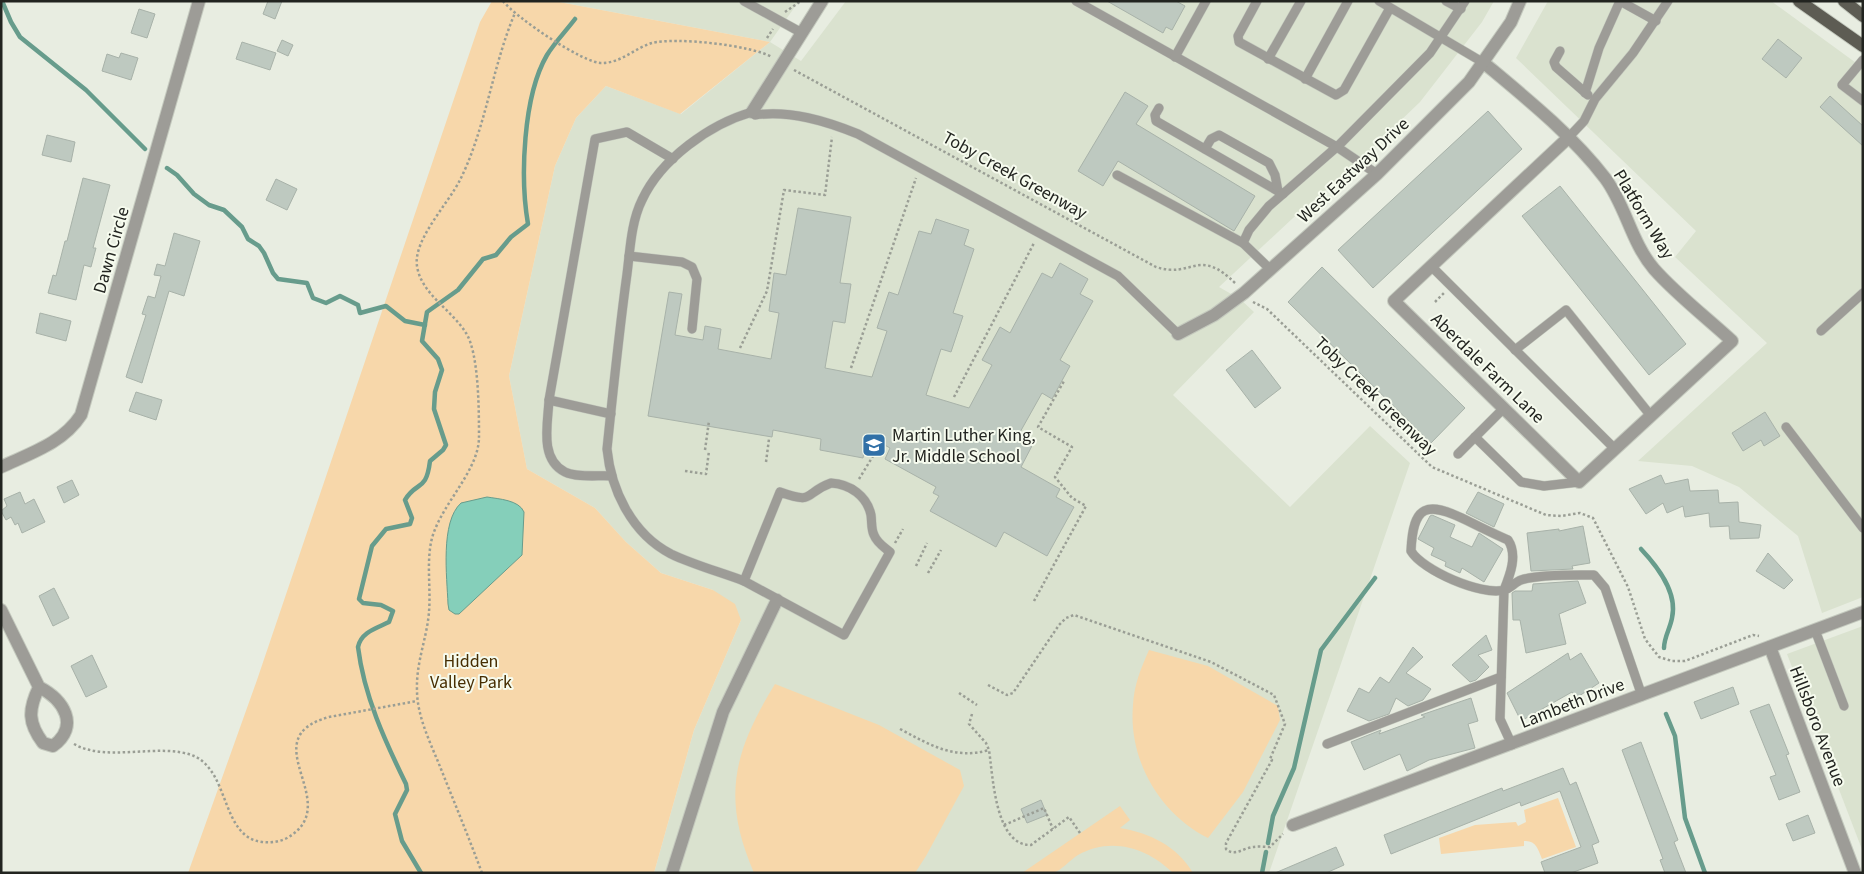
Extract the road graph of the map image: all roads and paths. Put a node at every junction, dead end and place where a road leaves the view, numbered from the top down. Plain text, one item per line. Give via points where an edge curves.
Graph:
1 (199, 1) edge
2 (503, 1) edge
3 (744, 1) edge
4 (822, 1) edge
5 (1076, 1) edge
6 (1206, 1) edge
7 (1257, 1) edge
8 (1301, 1) edge
9 (1348, 1) edge
10 (1379, 1) edge
11 (1446, 1) edge
12 (1520, 1) edge
13 (1668, 1) edge
14 (1799, 1) edge
15 (1844, 1) edge
16 (1463, 5) edge
17 (1390, 8) junction
18 (515, 13) junction
19 (1863, 16) edge
20 (1656, 21) junction
21 (802, 33) junction
22 (1442, 38) junction
23 (1863, 46) edge
24 (1560, 51) dead end
25 (769, 56) dead end
26 (1176, 57) junction
27 (1268, 59) junction
28 (1863, 60) edge
29 (1484, 63) junction
30 (791, 68) dead end
31 (1305, 79) junction
32 (1585, 93) junction
33 (1595, 99) junction
34 (1863, 101) edge
35 (1159, 108) dead end
36 (752, 112) junction
37 (832, 137) dead end
38 (1568, 138) junction
39 (1337, 147) junction
40 (1204, 149) junction
41 (673, 159) junction
42 (1377, 174) junction
43 (1117, 175) dead end
44 (916, 177) dead end
45 (1280, 193) junction
46 (1035, 242) dead end
47 (1243, 243) junction
48 (629, 256) junction
49 (1431, 266) junction
50 (1270, 269) junction
51 (1231, 280) dead end
52 (1863, 293) edge
53 (1253, 302) dead end
54 (692, 328) dead end
55 (1821, 331) dead end
56 (1178, 334) joint
57 (740, 348) dead end
58 (1515, 350) junction
59 (851, 368) dead end
60 (1064, 381) dead end
61 (954, 397) dead end
62 (550, 400) junction
63 (1504, 408) junction
64 (611, 414) junction
65 (1651, 416) junction
66 (709, 420) dead end
67 (1786, 427) dead end
68 (1475, 436) junction
69 (769, 439) dead end
70 (881, 442) dead end
71 (1615, 449) junction
72 (705, 450) dead end
73 (709, 451) dead end
74 (1458, 454) dead end
75 (766, 462) dead end
76 (1, 466) edge
77 (685, 471) dead end
78 (612, 476) junction
79 (859, 479) dead end
80 (1579, 482) junction
81 (1863, 528) edge
82 (903, 529) dead end
83 (928, 543) dead end
84 (941, 550) dead end
85 (890, 552) junction
86 (916, 566) dead end
87 (928, 573) dead end
88 (744, 581) junction
89 (1504, 590) junction
90 (777, 600) junction
91 (1034, 601) dead end
92 (1, 610) edge
93 (1863, 612) edge
94 (1815, 630) junction
95 (1723, 646) dead end
96 (1770, 647) junction
97 (1501, 677) junction
98 (988, 685) dead end
99 (38, 687) junction
100 (959, 693) dead end
101 (1645, 695) junction
102 (417, 701) junction
103 (977, 705) dead end
104 (1844, 706) dead end
105 (972, 714) dead end
106 (900, 729) dead end
107 (64, 737) junction
108 (1327, 744) dead end
109 (1512, 744) junction
110 (989, 750) junction
111 (1004, 825) junction
112 (1294, 825) joint
113 (1053, 829) junction
114 (1080, 833) dead end
115 (482, 873) edge
116 (672, 873) edge
117 (1855, 873) edge

1 - 76 street, Dawn Circle via 81,415 64,435
2 - 18 path
3 - 21 lane
4 - 21 street
5 - 26 lane
6 - 26 lane
7 - 27 lane via 1238,39
8 - 27 lane
9 - 31 lane
10 - 17 lane
11 - 16 lane
12 - 29 street, West Eastway Drive via 1511,22
13 - 20 lane
14 - 23 main road
15 - 19 main road
16 - 22 lane
17 - 22 lane
17 - 31 lane via 1340,94 1331,94
18 - 25 path via 581,58 599,64 649,44 666,42 748,48
18 - 102 path via 504,38 460,181 418,250 417,268 424,284 459,322 474,352 479,439 474,458 441,513 431,545 429,616 417,673
20 - 32 lane via 1620,1 1599,48
20 - 33 lane
21 - 36 street
22 - 29 lane
22 - 39 lane
24 - 32 lane via 1554,62 1556,68
26 - 39 lane
27 - 31 lane
28 - 34 lane via 1842,85
29 - 38 street, Platform Way
29 - 42 street, West Eastway Drive
30 - 51 path, Toby Creek Greenway via 1156,267 1175,270 1205,265
32 - 33 lane
33 - 38 lane via 1584,122
35 - 40 lane via 1156,121
36 - 41 lane via 722,122
36 - 56 lane via 755,115 781,113 858,134 1118,276
37 - 57 path via 825,195 784,190 767,291
38 - 49 street, Aberdale Farm Lane
38 - 65 street, Platform Way via 1605,178 1654,268 1732,341
39 - 42 lane
39 - 45 lane
40 - 45 lane
40 - 45 lane via 1211,139 1219,135 1264,159 1273,169
41 - 48 lane via 653,179 641,201
41 - 62 lane via 627,132 595,139
42 - 50 street, West Eastway Drive
43 - 47 lane
44 - 59 path
45 - 47 lane
46 - 61 path
47 - 50 lane
48 - 54 lane via 682,262 692,267 697,279
48 - 64 lane
49 - 58 lane
49 - 63 street, Aberdale Farm Lane via 1394,301
50 - 56 street, West Eastway Drive via 1214,315
52 - 55 lane
53 - 95 path, Toby Creek Greenway via 1267,309 1432,468 1546,514 1585,513 1593,518 1631,595 1645,639 1659,657 1685,661
58 - 65 lane via 1566,310
58 - 71 lane
60 - 91 path via 1038,427 1072,447 1055,477 1072,498 1086,506
62 - 64 lane
62 - 78 lane via 546,447 552,460 565,472
63 - 68 lane
63 - 80 street, Aberdale Farm Lane
64 - 78 lane via 607,449
65 - 71 street
66 - 72 path
67 - 81 lane
68 - 74 lane
68 - 80 lane via 1521,482 1544,486
69 - 75 path
70 - 79 path
71 - 80 street
73 - 77 path via 706,474
78 - 88 lane via 628,514 656,544 672,554
82 - 85 path
83 - 86 path
84 - 87 path
85 - 88 lane via 873,535 869,509 860,494 831,483 807,498 780,492
85 - 90 lane via 844,635
88 - 90 lane
89 - 89 lane via 1513,557 1508,540 1440,508 1431,508 1418,515 1411,540 1410,551 1414,557 1443,576 1468,585
89 - 97 lane
89 - 101 lane via 1522,580 1594,576 1605,588
90 - 116 street via 723,712
92 - 99 street
93 - 94 street, Lambeth Drive
94 - 96 street, Lambeth Drive
94 - 104 lane
96 - 101 street, Lambeth Drive
96 - 117 street, Hillsboro Avenue
97 - 108 lane
97 - 109 lane via 1500,719
98 - 112 path via 1007,695 1013,693 1059,624 1074,615 1211,662 1274,695 1285,724 1272,760 1226,843 1226,849 1236,853 1251,847 1270,847
99 - 107 street via 46,691 65,712 68,723
99 - 107 street via 31,714 33,729 43,743 53,746
100 - 103 path
101 - 109 street, Lambeth Drive
102 - 107 path via 322,719 307,728 298,742 296,761 308,793 308,814 296,832 268,843 258,842 242,833 213,774 200,759 182,753 89,750
102 - 115 path via 426,733
105 - 110 path via 969,724
106 - 110 path via 952,753
109 - 112 street, Lambeth Drive
110 - 111 path
111 - 113 path via 1017,843 1025,845
111 - 113 path via 1044,808
113 - 114 path via 1069,817

